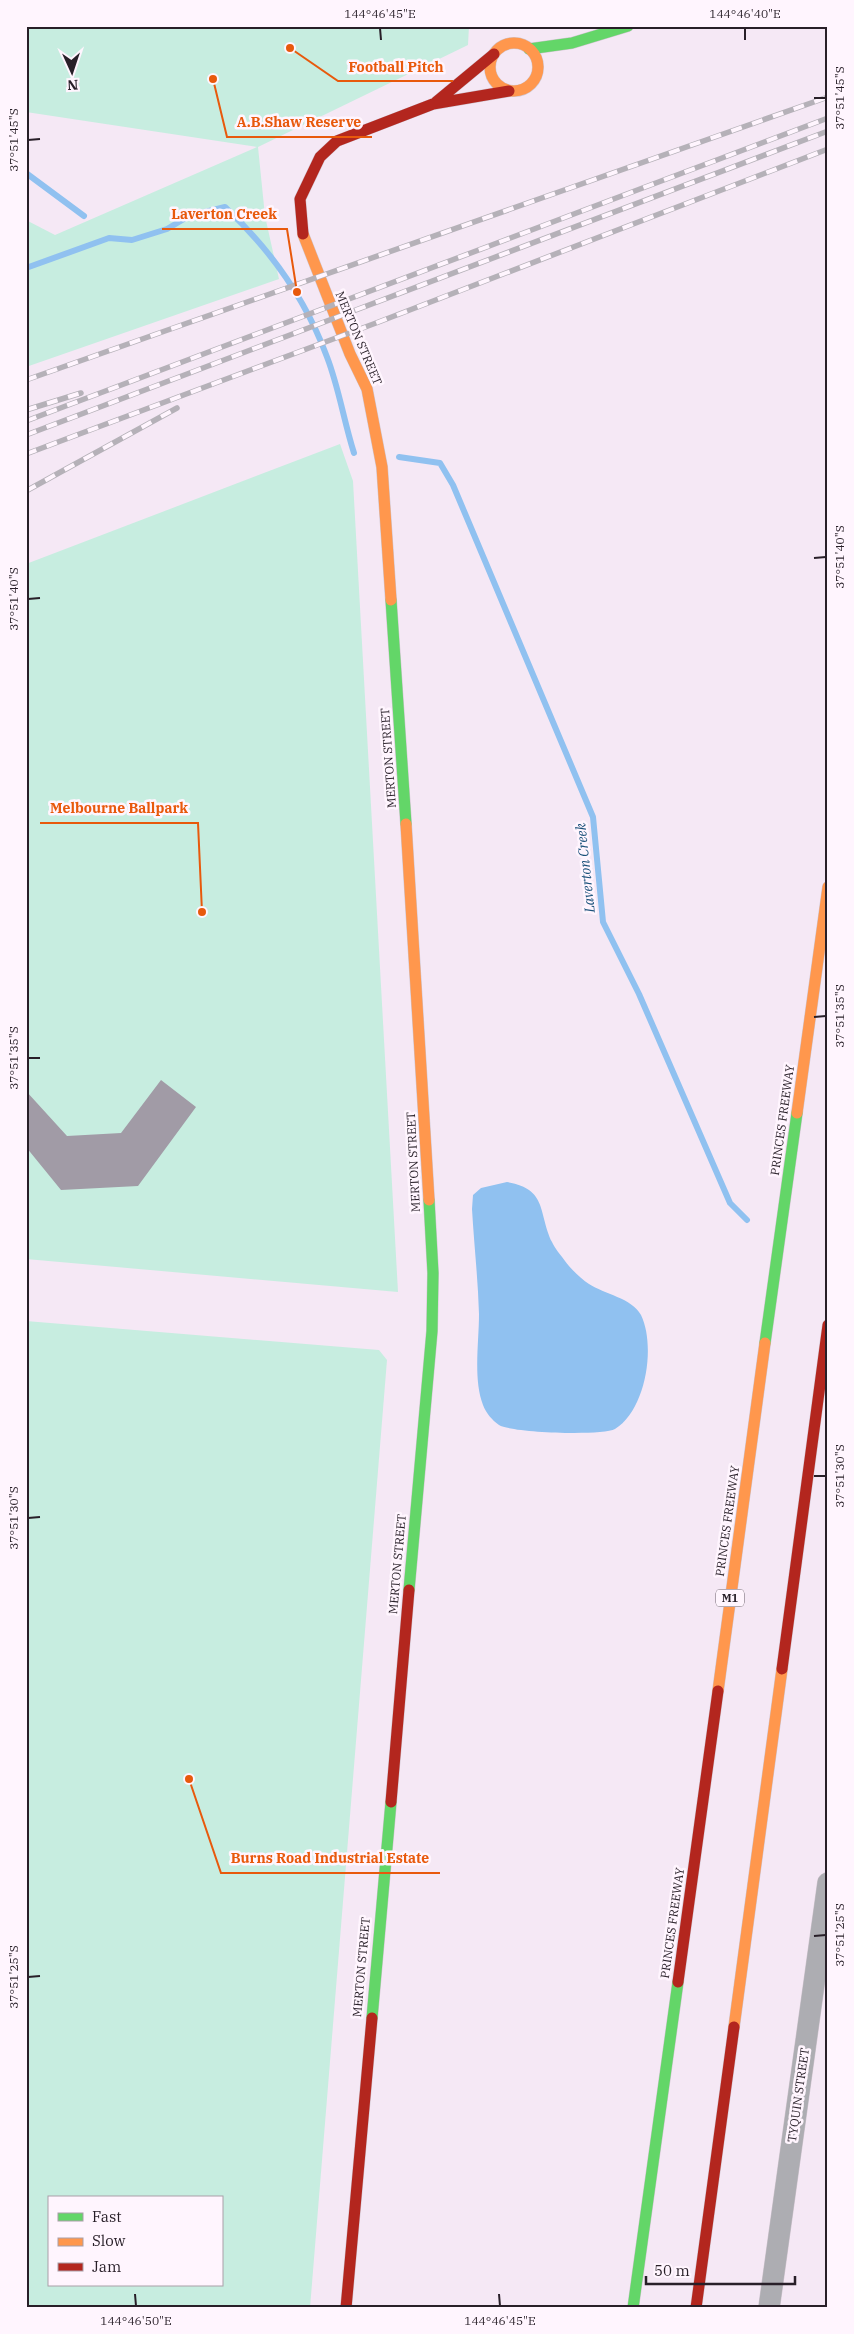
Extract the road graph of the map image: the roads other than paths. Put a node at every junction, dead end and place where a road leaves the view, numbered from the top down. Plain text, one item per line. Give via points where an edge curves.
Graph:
1 (628, 26) edge
2 (520, 28) dead end
3 (607, 34) junction
4 (496, 35) dead end
5 (527, 47) junction
6 (495, 53) junction
7 (574, 55) dead end
8 (552, 70) dead end
9 (532, 83) junction
10 (509, 90) junction
11 (432, 104) junction
12 (828, 887) edge
13 (828, 1325) edge
14 (828, 1883) edge
15 (346, 2308) edge
16 (633, 2308) edge
17 (696, 2308) edge
18 (769, 2308) edge

1 - 3 main road
2 - 5 main road
3 - 5 main road via 572,43
3 - 7 main road
4 - 6 main road
5 - 6 main road via 506,45
5 - 9 main road via 538,62
6 - 10 main road via 490,69 492,76 502,88
6 - 11 main road, MERTON STREET
8 - 9 main road
9 - 10 main road via 517,91
10 - 11 main road, MERTON STREET
11 - 15 main road, MERTON STREET via 337,140 320,157 300,199 302,231 367,389 382,467 433,1273 431,1341
12 - 16 main road, PRINCES FREEWAY / M1
13 - 17 main road
14 - 18 street, TYQUIN STREET

